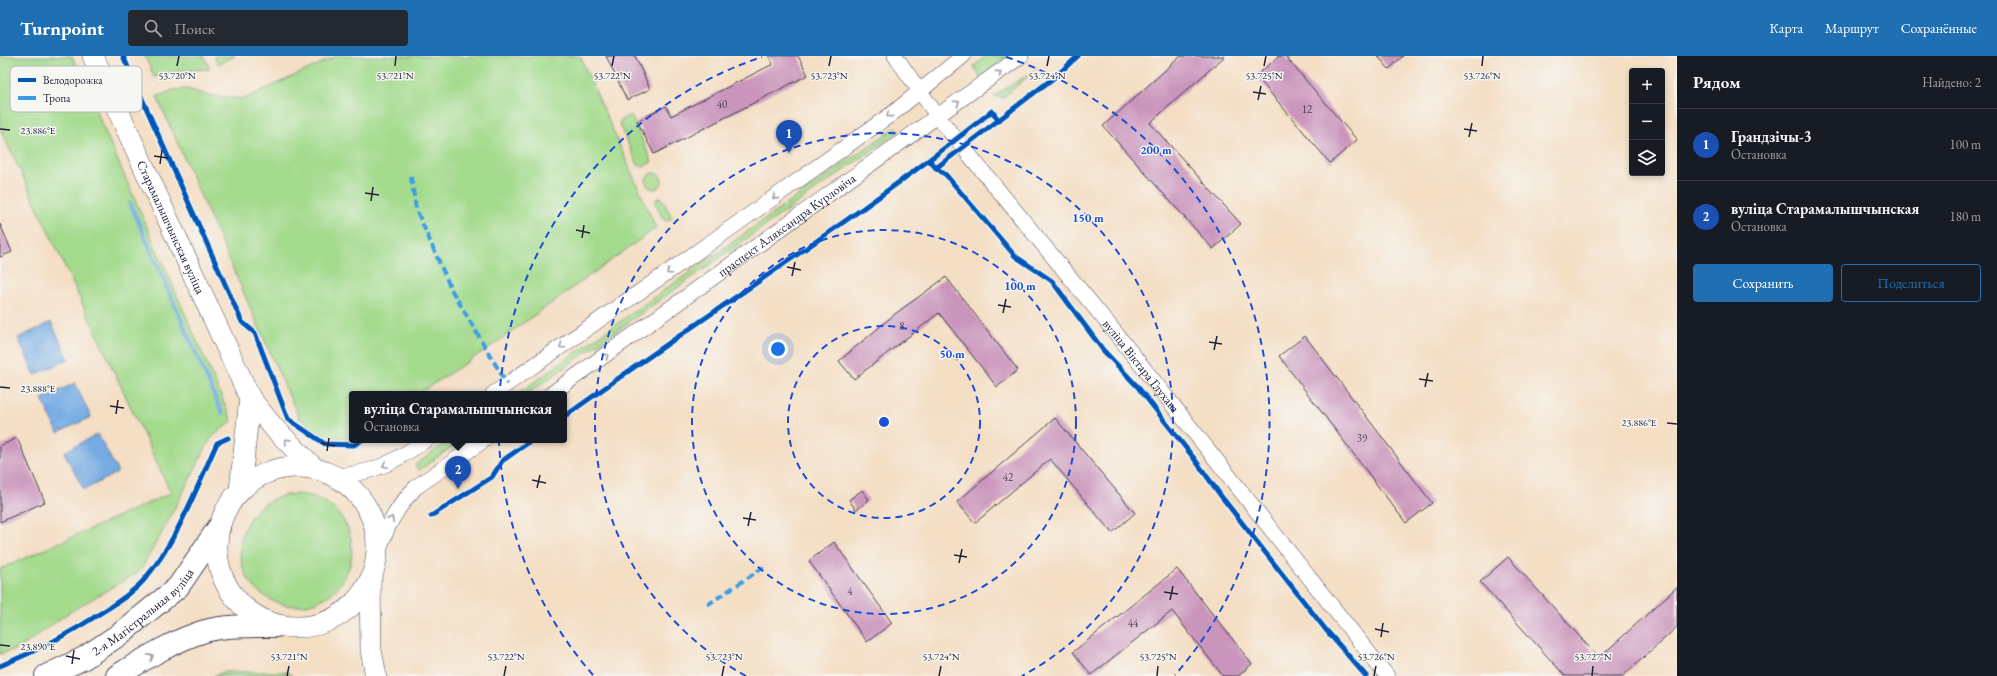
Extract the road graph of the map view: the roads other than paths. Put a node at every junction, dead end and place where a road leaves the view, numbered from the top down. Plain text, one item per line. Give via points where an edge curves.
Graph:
1 (93, 56) edge
2 (895, 56) edge
3 (963, 56) edge
4 (1022, 56) edge
5 (98, 66) edge
6 (920, 92) junction
7 (119, 112) edge
8 (938, 117) junction
9 (497, 391) edge
10 (555, 391) edge
11 (250, 398) junction
12 (422, 443) edge
13 (480, 443) edge
14 (314, 468) junction
15 (334, 476) junction
16 (240, 490) junction
17 (219, 527) junction
18 (377, 555) junction
19 (370, 581) junction
20 (276, 626) junction
21 (46, 676) edge
22 (118, 676) edge
23 (376, 676) edge
24 (1387, 676) edge

1 - 5 main road, Старамалышчынская вуліца
2 - 6 street, вуліца Віктара Глухава
3 - 6 street
8 -> 4 street, праспект Аляксандра Курловіча
6 - 8 street, вуліца Віктара Глухава
6 -> 9 street via 708,245
7 - 11 main road, Старамалышчынская вуліца
10 -> 8 street, праспект Аляксандра Курловіча
8 - 24 street, вуліца Віктара Глухава via 1119,337
14 -> 11 main road, Старамалышчынская вуліца via 278,432
11 - 16 main road
12 -> 15 street via 373,471
18 -> 13 street via 394,513 406,497 416,487
14 - 15 main road, Старамалышчынская вуліца
14 - 16 main road, Старамалышчынская вуліца via 291,467 268,472 253,479
15 - 18 main road, Старамалышчынская вуліца via 356,492 367,508 376,530
16 - 17 main road, Старамалышчынская вуліца via 227,507
17 - 20 main road, Старамалышчынская вуліца via 217,557 220,574 227,589 242,607 255,617
17 - 21 main road, 2-я Магістральная вуліца via 178,587 120,634 84,658
18 - 19 main road, Старамалышчынская вуліца
19 - 20 main road, Старамалышчынская вуліца via 357,601 341,615 324,624 296,628
19 - 23 main road via 371,650
22 -> 20 main road via 183,640 206,631

